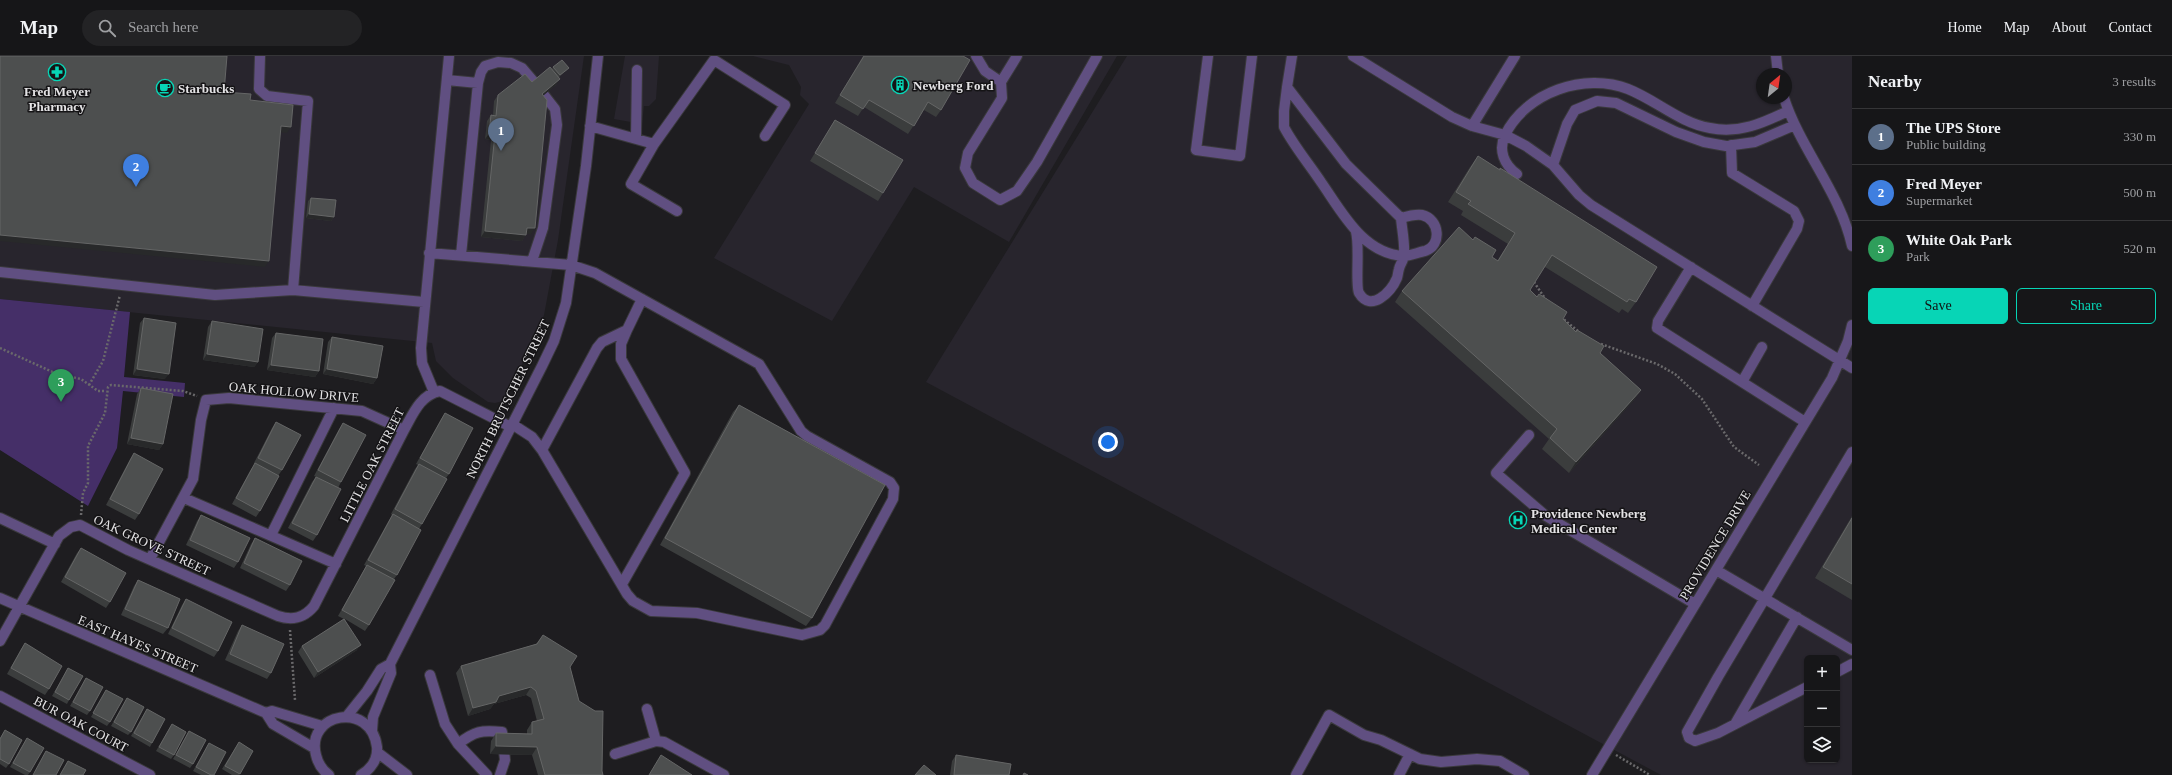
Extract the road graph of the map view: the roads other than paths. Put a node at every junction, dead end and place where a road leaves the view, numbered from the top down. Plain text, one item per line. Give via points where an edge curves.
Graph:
1 (260, 56) edge
2 (449, 56) edge
3 (598, 56) edge
4 (976, 56) edge
5 (1017, 56) edge
6 (1097, 56) edge
7 (1208, 56) edge
8 (1252, 56) edge
9 (1292, 56) edge
10 (1353, 56) edge
11 (1515, 56) edge
12 (1776, 56) edge
13 (1777, 68) edge
14 (637, 70) dead end
15 (447, 80) junction
16 (534, 82) edge
17 (1001, 82) junction
18 (478, 83) junction
19 (1287, 87) junction
20 (544, 95) edge
21 (1786, 104) edge
22 (1669, 111) junction
23 (1788, 111) junction
24 (1661, 125) junction
25 (1795, 125) junction
26 (590, 126) junction
27 (1472, 126) junction
28 (1505, 135) junction
29 (765, 136) dead end
30 (636, 139) junction
31 (654, 144) junction
32 (1731, 145) junction
33 (1553, 165) junction
34 (1517, 174) dead end
35 (677, 211) dead end
36 (1401, 218) junction
37 (1356, 232) junction
38 (1852, 246) edge
39 (429, 253) junction
40 (461, 255) junction
41 (1404, 256) junction
42 (532, 261) junction
43 (571, 265) junction
44 (1690, 267) junction
45 (0, 272) edge
46 (293, 290) junction
47 (642, 299) junction
48 (424, 302) junction
49 (1752, 306) junction
50 (1852, 325) edge
51 (627, 330) junction
52 (1762, 347) dead end
53 (1841, 361) junction
54 (1852, 368) edge
55 (1742, 382) junction
56 (434, 392) junction
57 (334, 408) junction
58 (1806, 422) junction
59 (511, 425) junction
60 (404, 430) junction
61 (1529, 435) dead end
62 (542, 450) junction
63 (1852, 452) edge
64 (184, 498) junction
65 (0, 518) edge
66 (271, 536) junction
67 (55, 544) junction
68 (150, 559) junction
69 (336, 564) junction
70 (1716, 570) junction
71 (622, 584) junction
72 (0, 598) edge
73 (1764, 598) junction
74 (1695, 604) junction
75 (19, 606) junction
76 (1797, 618) junction
77 (289, 619) joint
78 (0, 641) edge
79 (1852, 650) edge
80 (390, 664) junction
81 (1852, 664) edge
82 (1840, 670) edge
83 (430, 675) dead end
84 (1804, 689) edge
85 (0, 696) edge
86 (647, 709) dead end
87 (266, 713) junction
88 (347, 716) junction
89 (1735, 724) junction
90 (322, 726) junction
91 (372, 731) junction
92 (656, 741) junction
93 (458, 744) junction
94 (314, 748) junction
95 (377, 752) junction
96 (615, 754) dead end
97 (1410, 754) junction
98 (324, 773) edge
99 (367, 774) edge
100 (150, 775) edge
101 (408, 775) edge
102 (487, 775) edge
103 (500, 775) edge
104 (724, 775) edge
105 (1296, 775) edge
106 (1399, 775) edge
107 (1524, 775) edge
108 (1592, 775) edge

1 - 46 street via 259,89 267,96 308,101
2 - 15 street
3 - 26 street, NORTH BRUTSCHER STREET
4 - 17 street via 985,71
5 - 17 street
6 - 17 street via 1025,180 1017,191 1000,200 973,183 964,168 968,153 1002,98
7 - 8 street via 1196,150 1240,156
9 - 19 street
10 - 27 street via 1452,117
11 - 27 street
12 - 13 street
14 - 30 street
15 - 18 street
15 - 39 street
16 - 18 street via 522,68 511,63 498,62 485,66
18 - 40 street
19 - 36 street via 1346,164
19 - 37 street via 1284,127
20 - 42 street via 555,109 557,125 543,228
21 - 23 street
22 - 23 street via 1698,124 1722,130 1747,128
22 - 24 street
22 - 28 street via 1628,89 1593,84 1576,85 1542,97 1517,119
23 - 25 street
24 - 32 street via 1694,139 1712,144
24 - 33 street via 1607,100 1588,103 1575,110 1571,117
25 - 32 street via 1754,142
25 - 38 street via 1841,211
26 - 30 street
26 - 43 street, NORTH BRUTSCHER STREET
27 - 28 street
28 - 33 street
28 - 34 street via 1502,154 1505,163
29 - 31 street via 785,105 714,60
30 - 31 street
31 - 35 street via 631,184
32 - 49 street via 1732,173 1794,211 1800,221
33 - 44 street via 1591,205
36 - 41 street
36 - 41 street via 1422,215 1431,219 1436,226 1437,235 1434,244 1428,250
37 - 41 street via 1380,250
37 - 41 street via 1358,291 1363,299 1370,302 1382,297 1397,277
39 - 40 street
39 - 48 street
40 - 42 street
42 - 43 street
43 - 47 street via 595,273
43 - 59 street, NORTH BRUTSCHER STREET via 566,303 554,340
44 - 49 street
44 - 55 street via 1658,321 1657,328
45 - 46 street via 215,295
46 - 48 street
47 - 51 street
47 - 71 street via 759,364 801,431 890,482 894,488 893,499 825,625 813,633 802,635 697,613 651,611 633,601
48 - 56 street via 420,348 422,363
49 - 53 street
50 - 53 street, PROVIDENCE DRIVE
51 - 62 street via 602,342 597,348
51 - 71 street via 621,344 621,359 685,473
52 - 55 street
53 - 54 street
53 - 58 street, PROVIDENCE DRIVE
55 - 58 street
56 - 59 street via 440,391 454,397
56 - 60 street, LITTLE OAK STREET via 428,394 418,405
57 - 60 street, OAK HOLLOW DRIVE via 362,411
57 - 64 street, OAK HOLLOW DRIVE via 229,398 206,400 201,420 196,468
57 - 66 street
58 - 70 street, PROVIDENCE DRIVE
59 - 62 street via 532,437
59 - 80 street, NORTH BRUTSCHER STREET
60 - 69 street, LITTLE OAK STREET
61 - 74 street via 1496,473 1546,516
62 - 71 street
63 - 73 street
64 - 66 street
64 - 68 street
65 - 67 street
66 - 69 street
67 - 68 street, OAK GROVE STREET via 64,530 80,525
67 - 75 street, OAK GROVE STREET
68 - 77 street, OAK GROVE STREET
69 - 77 street, LITTLE OAK STREET via 308,613 300,618
70 - 73 street
70 - 74 street, PROVIDENCE DRIVE
72 - 75 street, EAST HAYES STREET
73 - 76 street
73 - 89 street via 1687,732 1689,738 1695,741
74 - 108 street, PROVIDENCE DRIVE
75 - 78 street, OAK GROVE STREET
75 - 87 street, EAST HAYES STREET
76 - 79 street
76 - 89 street
80 - 88 street, NORTH BRUTSCHER STREET via 381,669
80 - 91 street, NORTH BRUTSCHER STREET via 391,674 373,718
81 - 82 street
83 - 93 street via 445,724
84 - 89 street
85 - 100 street, BUR OAK COURT
86 - 92 street
87 - 90 street, EAST HAYES STREET via 272,711
87 - 94 street, EAST HAYES STREET via 273,724
88 - 90 street via 330,720
88 - 91 street via 366,723
90 - 94 street via 316,736
91 - 95 street via 376,737
92 - 96 street
92 - 104 street via 664,742
93 - 102 street
93 - 103 street via 470,735 484,730 502,732 505,760
94 - 98 street via 317,763
95 - 99 street
95 - 101 street
97 - 105 street via 1364,735 1329,715
97 - 106 street
97 - 107 street via 1420,759 1441,762 1477,759 1500,761

